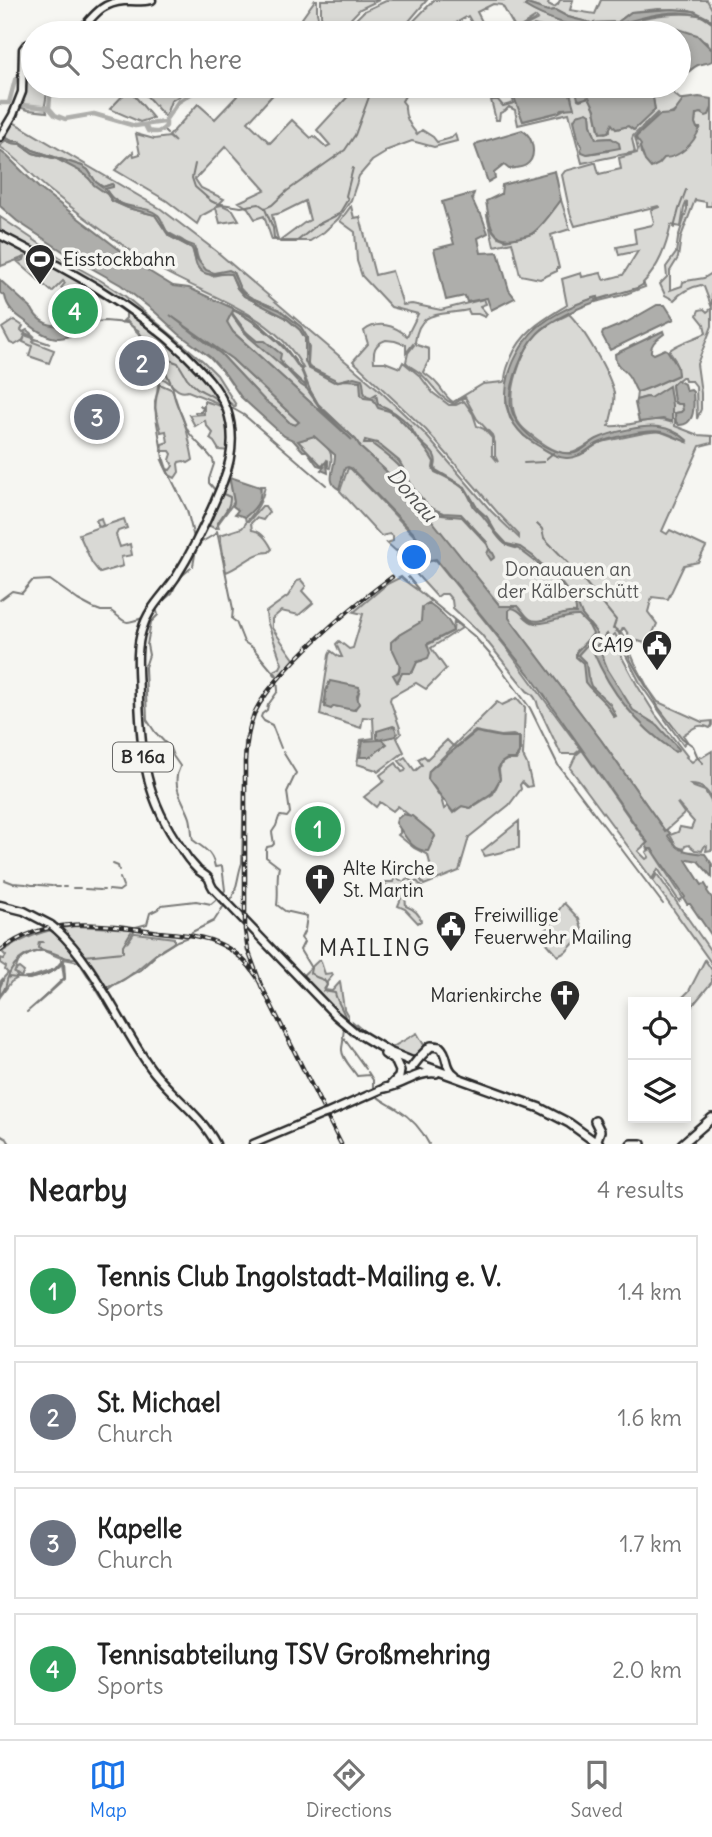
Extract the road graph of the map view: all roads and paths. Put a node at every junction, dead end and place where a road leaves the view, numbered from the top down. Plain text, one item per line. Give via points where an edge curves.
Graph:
1 (152, 0) edge
2 (88, 21) edge
3 (21, 96) edge
4 (0, 137) edge
5 (0, 235) edge
6 (1, 905) edge
7 (357, 1033) junction
8 (370, 1043) junction
9 (445, 1056) junction
10 (424, 1066) junction
11 (446, 1076) junction
12 (471, 1083) junction
13 (388, 1087) junction
14 (595, 1121) dead end
15 (710, 1122) edge
16 (689, 1139) edge
17 (596, 1142) edge
18 (256, 1143) edge
19 (216, 1144) edge
20 (631, 1144) edge
21 (641, 1144) edge

1 - 2 main road via 105,6
3 - 4 main road
5 - 7 main road, B 16a via 77,274 134,311 200,369 225,405 232,433 226,475 178,574 148,614 141,634 140,732 146,774 168,829 197,870
6 - 19 main road via 24,911 68,940 149,1066 198,1116
7 - 8 highway, B 16a
7 - 10 highway, B 16a
8 - 11 highway, B 16a
8 - 13 highway via 400,1068 399,1077
9 - 10 highway via 438,1066
9 - 12 highway via 449,1071
9 - 13 highway, bridge via 433,1045
10 - 12 highway, B 16a
11 - 13 highway via 425,1072
11 - 17 highway, B 16a via 520,1107 525,1105
12 - 17 highway, B 16a via 551,1114
13 - 18 main road
14 - 17 highway via 600,1131
15 - 16 highway
20 - 21 highway

